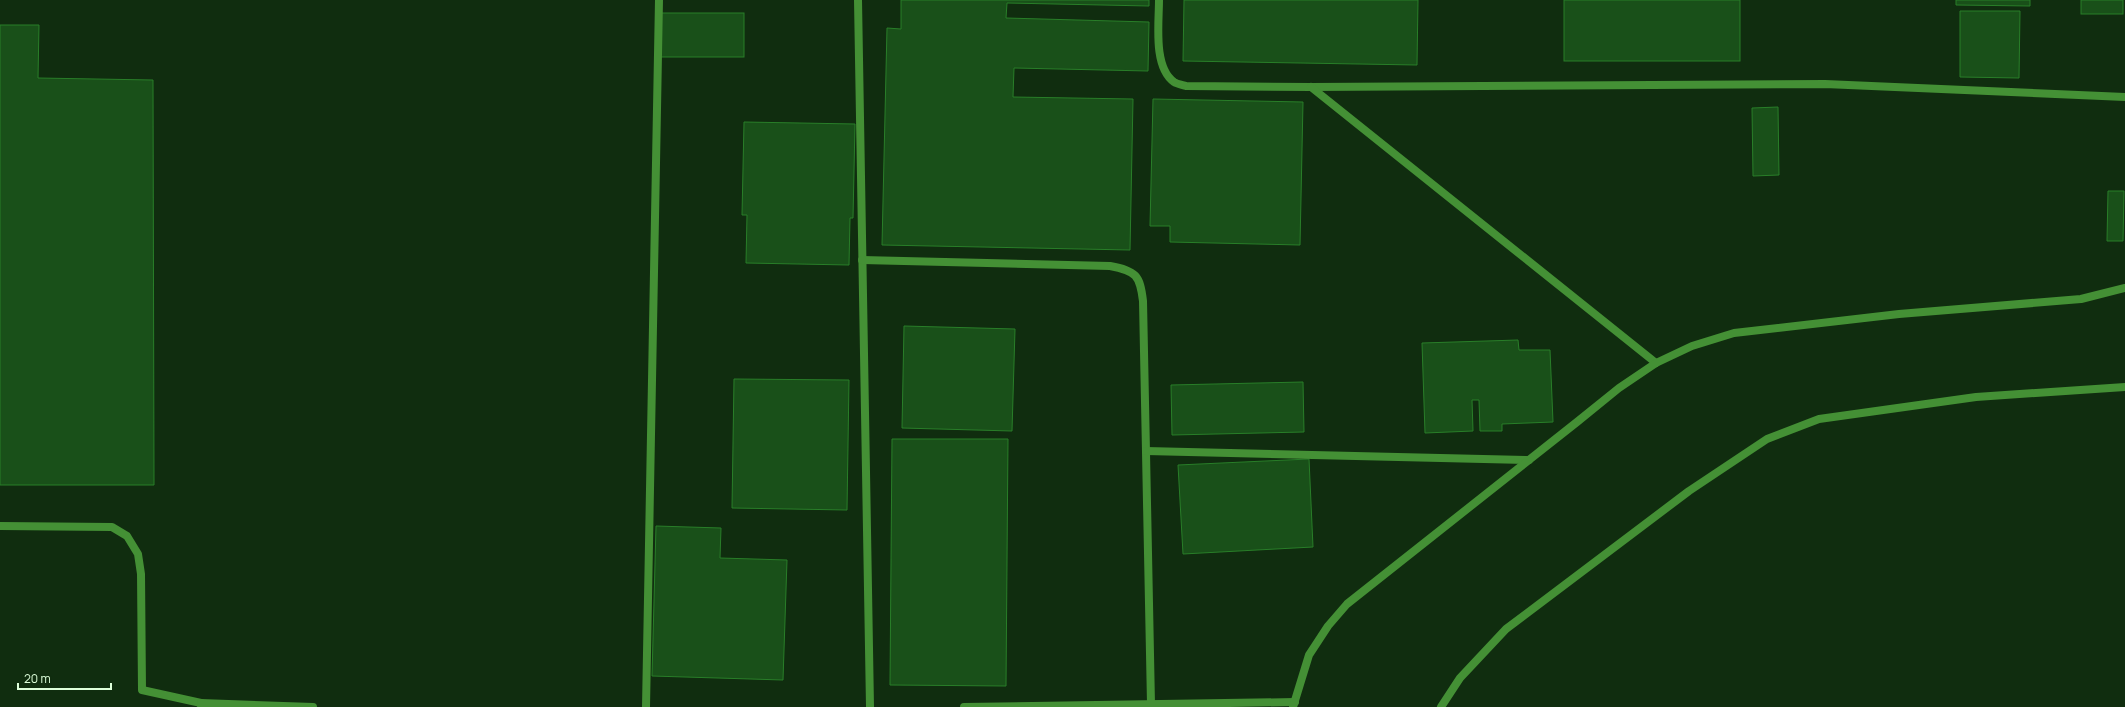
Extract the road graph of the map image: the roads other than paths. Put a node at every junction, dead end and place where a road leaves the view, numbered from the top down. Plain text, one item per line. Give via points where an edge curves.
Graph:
1 (659, 0) edge
2 (858, 0) edge
3 (1159, 0) edge
4 (1311, 87) junction
5 (2125, 98) edge
6 (862, 260) junction
7 (2125, 288) edge
8 (1656, 362) junction
9 (2125, 387) edge
10 (1146, 451) junction
11 (1529, 460) junction
12 (0, 526) edge
13 (1151, 704) junction
14 (1294, 704) edge
15 (201, 705) edge
16 (313, 707) edge
17 (646, 707) edge
18 (870, 707) edge
19 (964, 707) edge
20 (1440, 707) edge

1 - 17 street
2 - 6 street
3 - 4 street via 1159,54 1165,72 1175,83 1186,86
4 - 5 street via 1825,84
4 - 8 street
6 - 10 street via 1110,266 1128,270 1141,282 1143,301
6 - 18 street
7 - 8 street via 2081,298 1899,314 1734,333 1692,346
8 - 11 street via 1619,388
9 - 20 street via 1976,397 1819,419 1767,440 1689,491 1506,629 1460,678
10 - 11 street
10 - 13 street
11 - 14 street via 1347,604 1328,626 1309,655
12 - 15 street via 112,527 127,536 138,554 141,574 142,690
13 - 14 street
13 - 19 street
15 - 16 street

